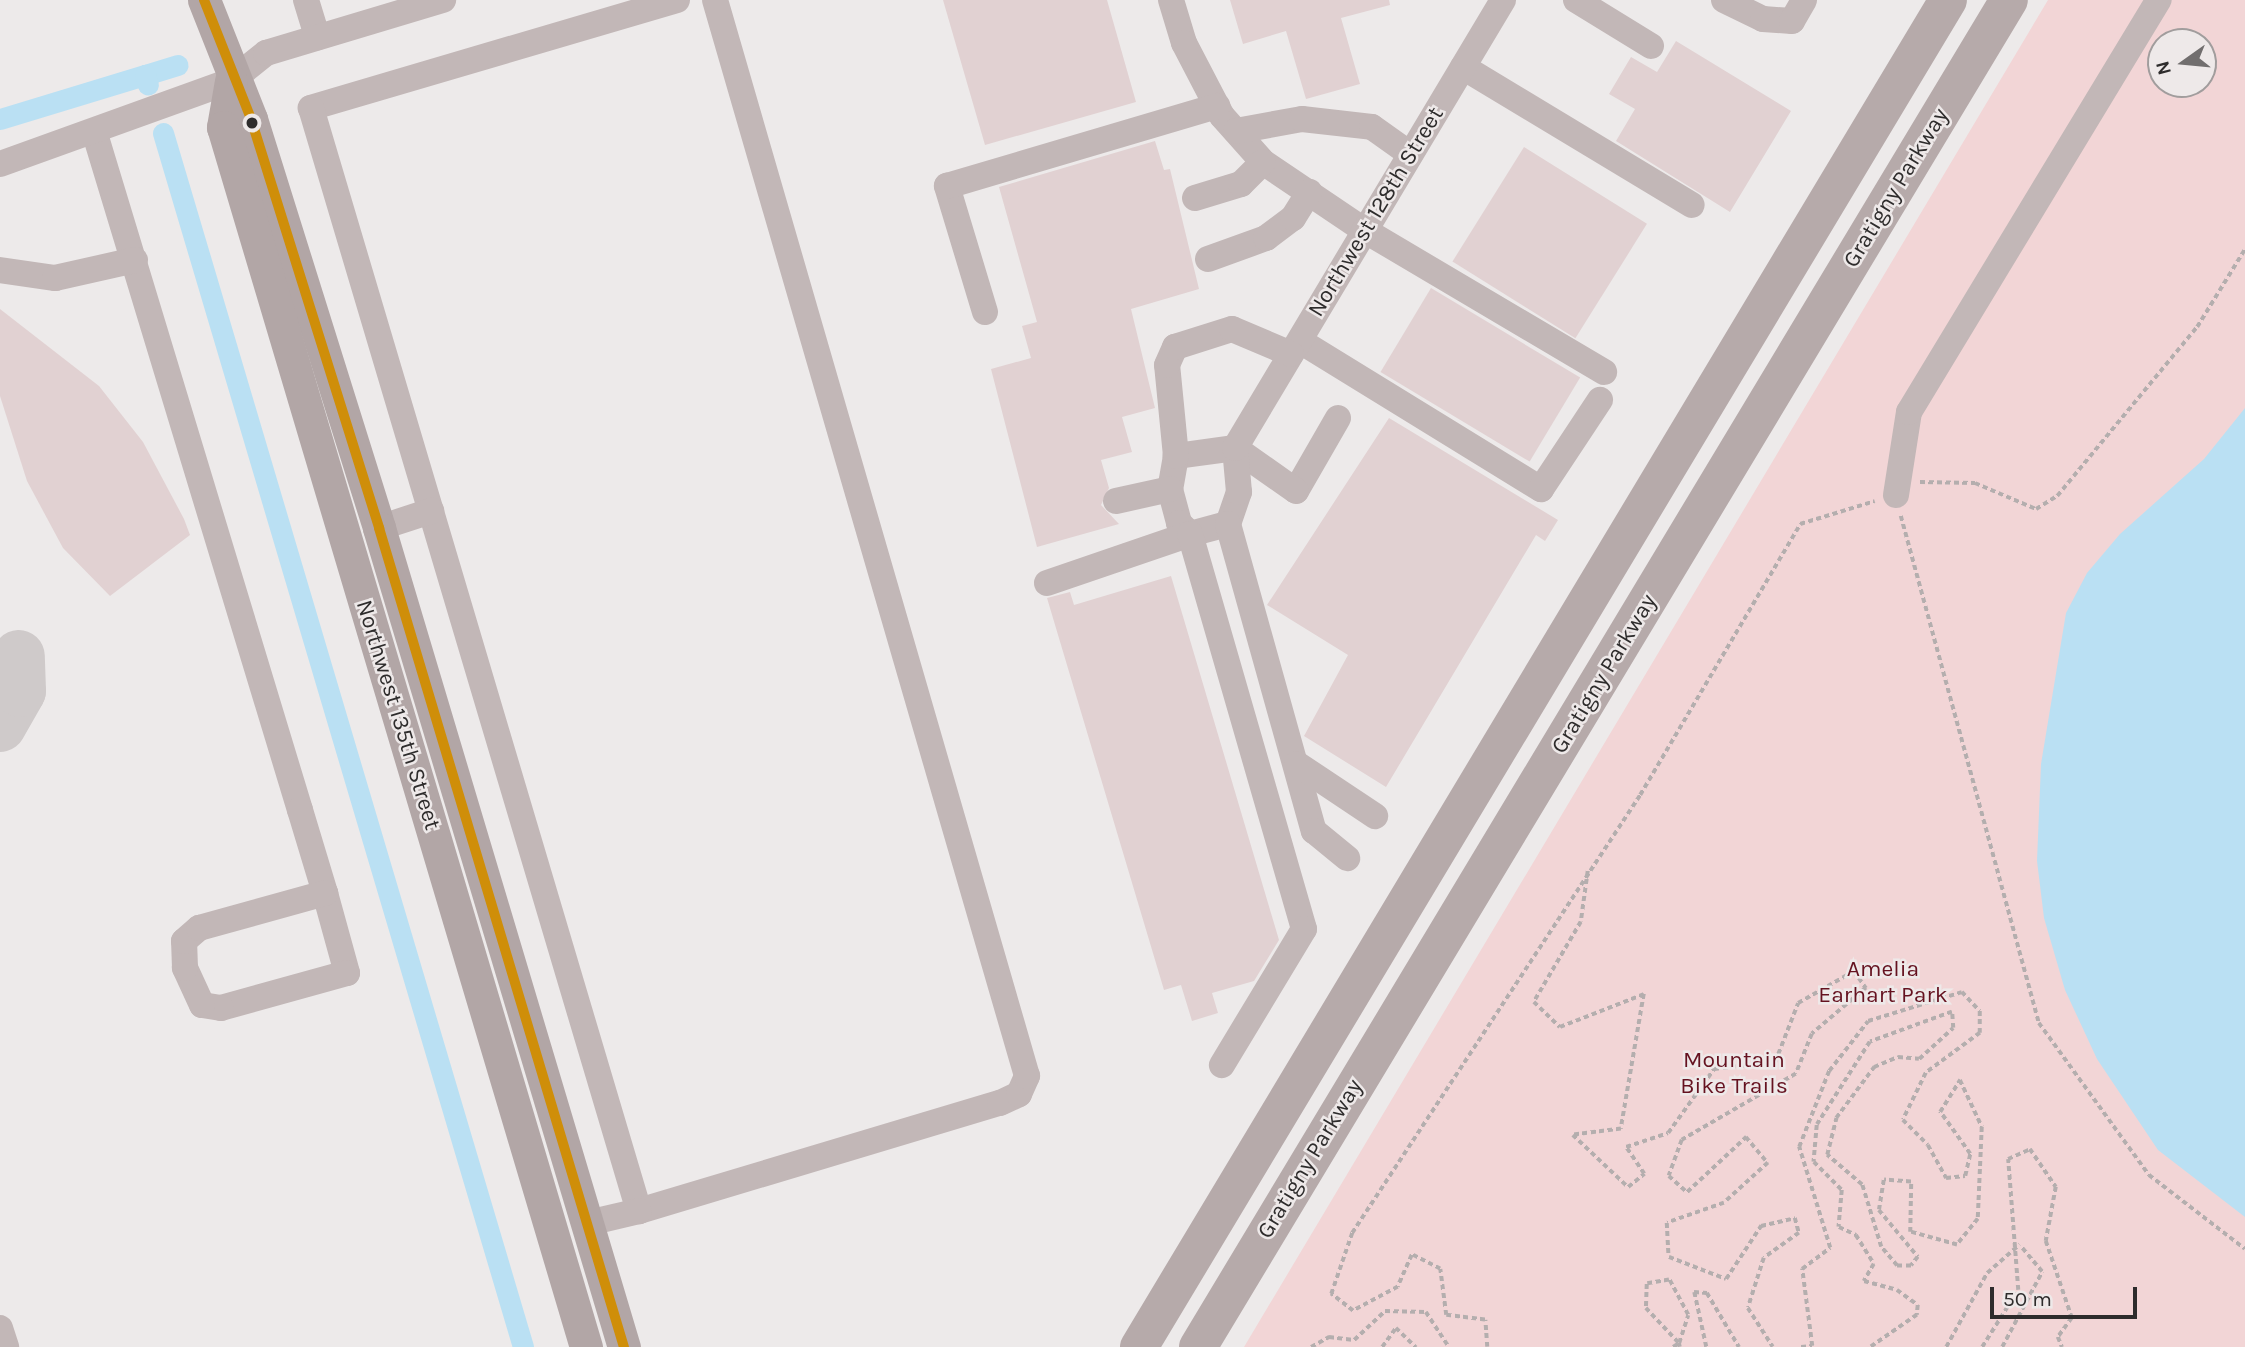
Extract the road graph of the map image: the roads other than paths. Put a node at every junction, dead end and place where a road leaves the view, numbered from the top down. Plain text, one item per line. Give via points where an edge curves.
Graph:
1 (204, 0) edge
2 (306, 0) edge
3 (443, 0) edge
4 (677, 0) edge
5 (715, 0) edge
6 (1171, 0) edge
7 (1503, 0) edge
8 (1576, 0) edge
9 (1724, 0) edge
10 (1804, 0) edge
11 (1948, 0) edge
12 (2009, 0) edge
13 (2159, 0) edge
14 (397, 6) edge
15 (317, 37) junction
16 (1651, 46) dead end
17 (1463, 67) junction
18 (231, 81) junction
19 (1217, 106) junction
20 (1236, 131) junction
21 (96, 134) junction
22 (1410, 154) junction
23 (1263, 162) junction
24 (0, 164) edge
25 (1309, 192) junction
26 (1195, 198) dead end
27 (1692, 205) dead end
28 (1364, 230) junction
29 (1209, 259) dead end
30 (135, 260) junction
31 (0, 270) edge
32 (985, 312) dead end
33 (1295, 348) junction
34 (1604, 372) dead end
35 (1600, 400) dead end
36 (1338, 418) dead end
37 (1236, 448) junction
38 (1176, 456) junction
39 (1170, 489) junction
40 (1896, 489) road end
41 (1116, 500) dead end
42 (431, 512) junction
43 (1228, 524) junction
44 (379, 528) junction
45 (1190, 534) junction
46 (1047, 583) dead end
47 (1297, 764) junction
48 (1375, 816) dead end
49 (1347, 858) dead end
50 (325, 893) junction
51 (1222, 1065) dead end
52 (639, 1211) junction
53 (588, 1223) junction
54 (552, 1233) junction
55 (0, 1328) edge
56 (6, 1347) edge
57 (586, 1347) edge
58 (624, 1347) edge
59 (1139, 1347) edge
60 (1198, 1347) edge

1 - 18 main road, Northwest 135th Street
2 - 15 street
3 - 14 street
4 - 42 street via 311,108
5 - 52 street via 1027,1076 1019,1094 1000,1103
6 - 19 street via 1184,43
7 - 17 street, Northwest 128th Street
8 - 16 street
9 - 10 street via 1763,19 1792,21
11 - 59 highway
12 - 60 highway, Gratigny Parkway
13 - 40 street via 1909,412
14 - 15 street
15 - 18 street via 265,53
17 - 22 street, Northwest 128th Street
17 - 27 street
18 - 21 street via 117,118
18 - 44 main road, Northwest 135th Street via 251,119
18 - 54 main road, Northwest 135th Street via 223,127
19 - 20 street
19 - 32 street via 947,186
20 - 22 street via 1302,119 1372,127
20 - 23 street
21 - 24 street
21 - 30 street
22 - 28 street, Northwest 128th Street
23 - 25 street
23 - 26 street via 1241,184
25 - 28 street
25 - 29 street via 1293,218 1266,238
28 - 33 street, Northwest 128th Street
28 - 34 street
30 - 31 street via 33,278
30 - 50 street
33 - 35 street via 1541,489
33 - 37 street, Northwest 128th Street
33 - 38 street via 1232,329 1175,347 1167,365
36 - 37 street via 1296,491
37 - 38 street
37 - 43 street via 1239,492
38 - 39 street
39 - 41 street
39 - 45 street via 1172,508
42 - 44 street
42 - 52 street
43 - 45 street
43 - 47 street
44 - 53 main road, Northwest 135th Street
45 - 46 street
45 - 51 street via 1304,929
47 - 48 street
47 - 49 street via 1314,831
50 - 50 street via 347,973 221,1008 202,1005 185,968 184,941 199,928
52 - 53 street
53 - 54 main road
53 - 58 main road, Northwest 135th Street
54 - 57 main road, Northwest 135th Street
55 - 56 street

